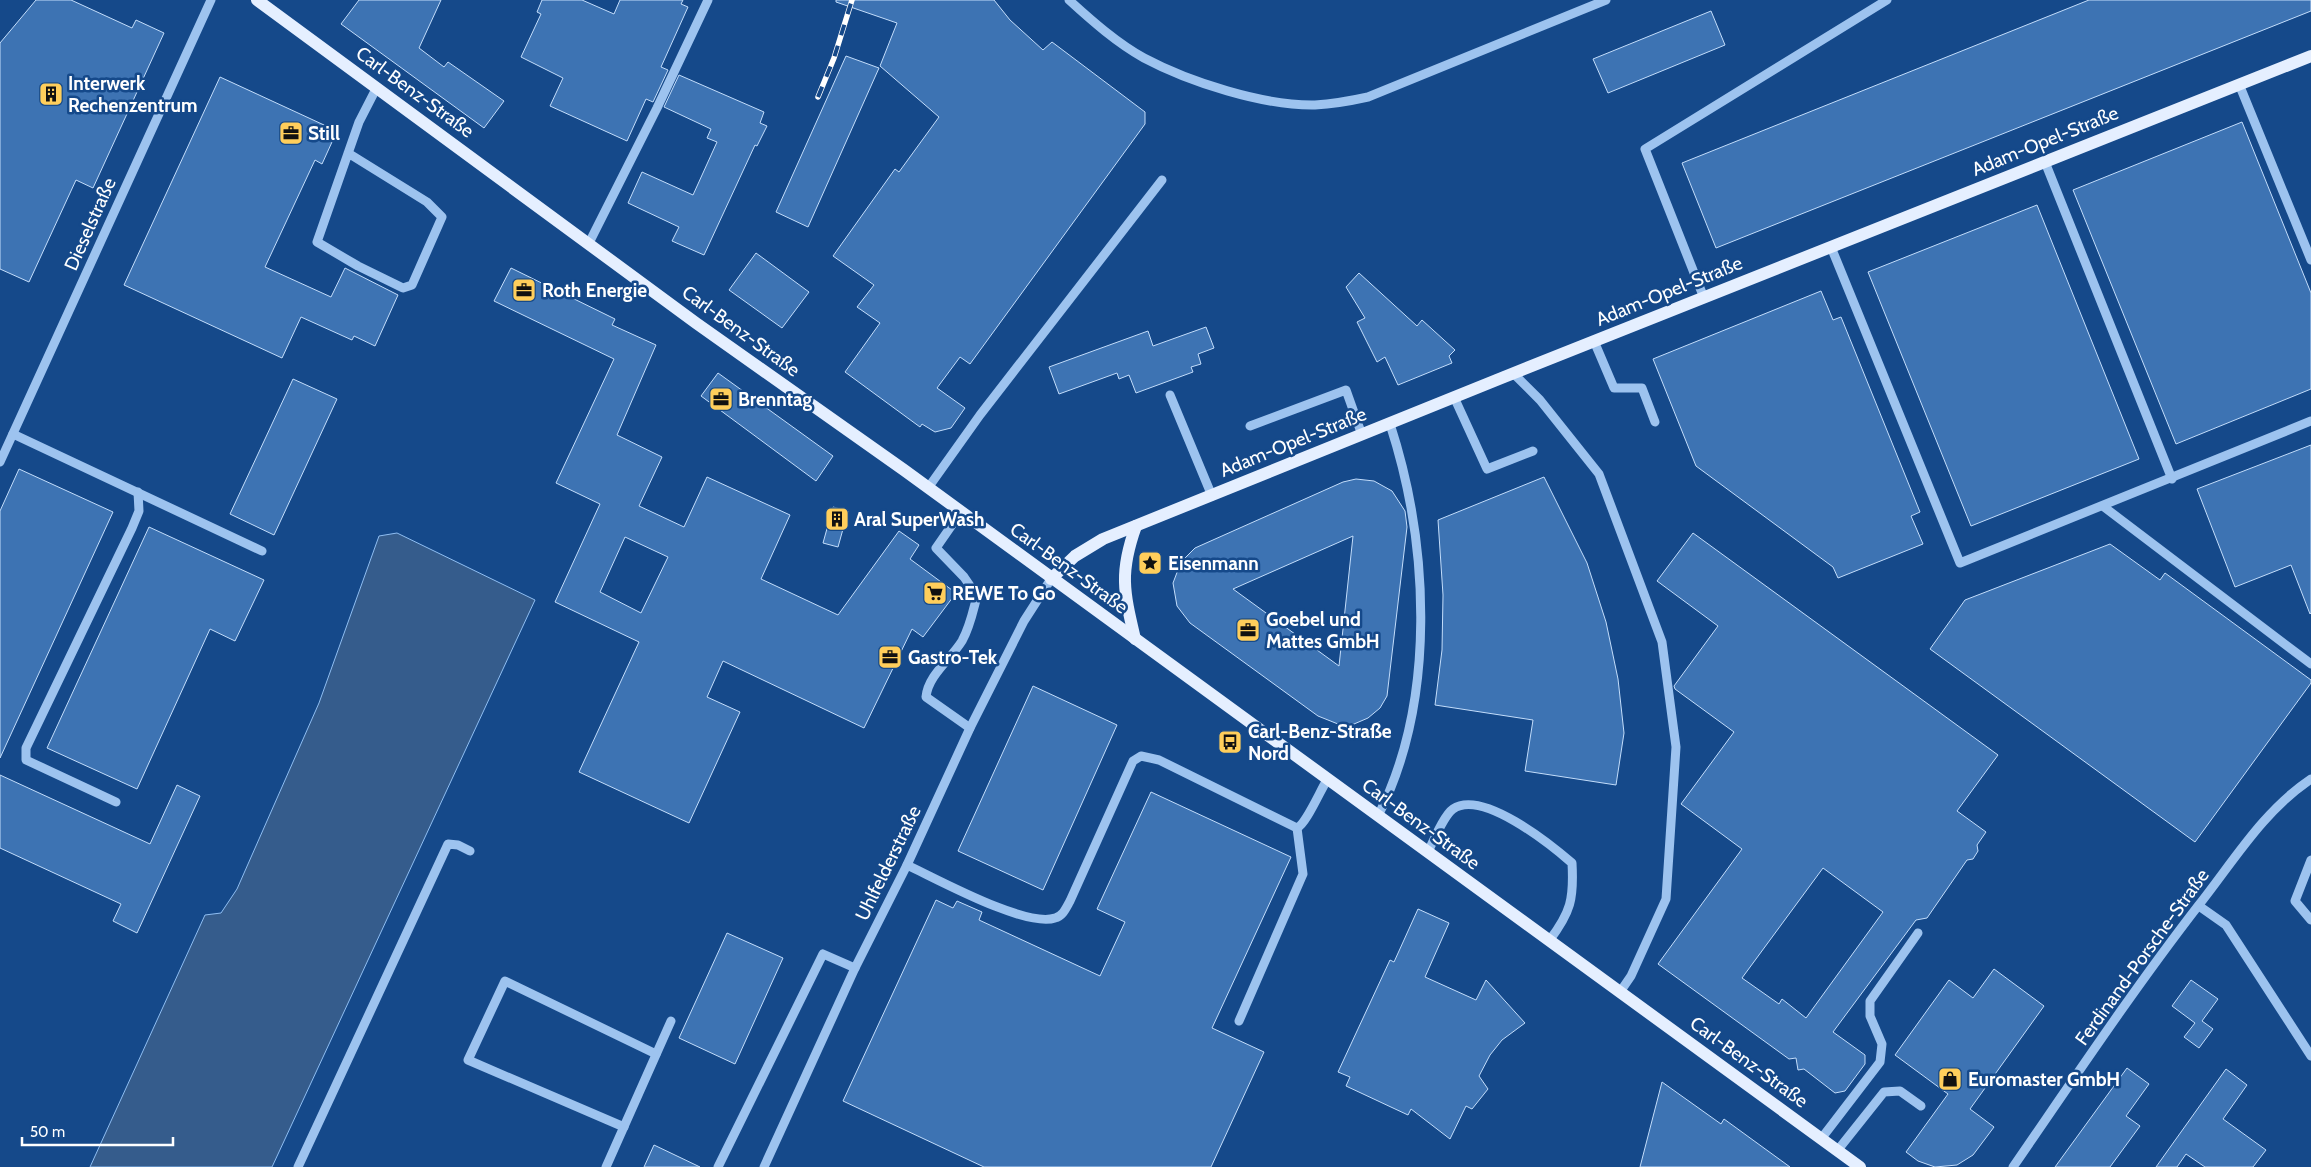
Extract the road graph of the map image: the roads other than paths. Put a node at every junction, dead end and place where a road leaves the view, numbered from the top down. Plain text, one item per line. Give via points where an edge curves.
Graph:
1 (211, 0) edge
2 (257, 0) edge
3 (708, 0) edge
4 (1069, 0) edge
5 (1606, 0) edge
6 (1887, 0) edge
7 (2311, 56) edge
8 (2239, 84) junction
9 (377, 87) junction
10 (348, 153) junction
11 (2045, 162) junction
12 (1162, 180) dead end
13 (589, 243) junction
14 (1831, 247) junction
15 (2311, 260) edge
16 (1704, 298) junction
17 (1594, 341) junction
18 (1513, 373) junction
19 (1170, 395) dead end
20 (1454, 397) junction
21 (2311, 421) edge
22 (1655, 422) dead end
23 (1390, 424) junction
24 (1250, 426) dead end
25 (13, 434) junction
26 (1362, 435) junction
27 (1533, 451) dead end
28 (0, 462) edge
29 (2172, 479) junction
30 (928, 488) junction
31 (138, 492) junction
32 (1212, 496) junction
33 (2104, 507) junction
34 (961, 512) junction
35 (1136, 526) junction
36 (262, 551) dead end
37 (1051, 578) junction
38 (1135, 639) junction
39 (2311, 664) edge
40 (970, 728) junction
41 (2311, 778) edge
42 (1328, 780) junction
43 (116, 802) dead end
44 (1378, 816) junction
45 (1297, 828) junction
46 (470, 851) dead end
47 (1428, 852) junction
48 (2311, 860) edge
49 (907, 865) junction
50 (2199, 906) junction
51 (2311, 920) edge
52 (1918, 934) dead end
53 (1549, 940) junction
54 (855, 968) junction
55 (1620, 992) junction
56 (671, 1021) dead end
57 (1239, 1021) dead end
58 (656, 1054) junction
59 (2311, 1056) edge
60 (1921, 1106) dead end
61 (624, 1127) junction
62 (1821, 1139) junction
63 (1837, 1151) junction
64 (298, 1167) edge
65 (606, 1167) edge
66 (718, 1167) edge
67 (764, 1167) edge
68 (1860, 1167) edge
69 (2013, 1167) edge

1 - 25 street, Dieselstraße
2 - 9 main road, Carl-Benz-Straße
3 - 13 street
4 - 5 street via 1114,38 1172,71 1251,96 1313,105 1368,97
6 - 16 street via 1645,149
7 - 8 main road, Adam-Opel-Straße
8 - 11 main road, Adam-Opel-Straße
8 - 15 street
9 - 10 street
9 - 13 main road, Carl-Benz-Straße
10 - 10 street via 427,202 442,217 412,285 403,288 317,242
11 - 14 main road, Adam-Opel-Straße
11 - 29 street
12 - 30 street
13 - 30 main road, Carl-Benz-Straße
14 - 16 main road, Adam-Opel-Straße
14 - 33 street via 1960,563
16 - 17 main road, Adam-Opel-Straße
17 - 18 main road, Adam-Opel-Straße
17 - 22 street via 1614,388 1642,388
18 - 20 main road, Adam-Opel-Straße
18 - 55 street via 1540,400 1599,474 1662,642 1676,747 1666,899 1631,976
19 - 32 street
20 - 23 main road, Adam-Opel-Straße
20 - 27 street via 1487,469
21 - 29 street
23 - 26 main road, Adam-Opel-Straße
23 - 44 street via 1411,508 1420,615 1415,688 1406,736 1395,779
24 - 26 street via 1346,390
25 - 28 street, Dieselstraße
25 - 31 street
26 - 32 main road, Adam-Opel-Straße
29 - 33 street
30 - 34 main road, Carl-Benz-Straße
31 - 36 street
31 - 43 street via 139,510 132,528 26,748 26,760
32 - 35 main road, Adam-Opel-Straße
33 - 39 street
34 - 37 main road, Carl-Benz-Straße
34 - 40 street via 936,548 977,596 963,638 932,678 926,697
35 - 37 main road, Adam-Opel-Straße via 1088,548
35 - 38 main road via 1126,561 1124,583 1124,598
37 - 38 main road, Carl-Benz-Straße
37 - 40 street, Uhlfelderstraße via 1024,621
38 - 42 main road, Carl-Benz-Straße
40 - 49 street, Uhlfelderstraße
41 - 50 street, Ferdinand-Porsche-Straße via 2253,833
42 - 44 main road, Carl-Benz-Straße
42 - 45 street via 1303,825
44 - 47 main road, Carl-Benz-Straße
45 - 49 street via 1159,760 1141,756 1133,761 1070,901 1057,918 1034,920 1013,914
45 - 57 street via 1303,874
46 - 64 street via 448,844
47 - 53 main road, Carl-Benz-Straße
47 - 53 street via 1451,810 1464,804 1484,807 1541,837 1572,863 1574,894 1561,925
48 - 51 street via 2295,900
49 - 54 street, Uhlfelderstraße
50 - 59 street via 2226,925
50 - 69 street, Ferdinand-Porsche-Straße
52 - 62 street via 1870,1001 1868,1009 1882,1044 1880,1062
53 - 55 main road, Carl-Benz-Straße
54 - 66 street via 823,954
54 - 67 street, Uhlfelderstraße
55 - 62 main road, Carl-Benz-Straße
56 - 58 street
58 - 61 street
58 - 61 street via 505,981 468,1060
60 - 63 street via 1900,1091 1884,1092
61 - 65 street
62 - 63 main road, Carl-Benz-Straße
63 - 68 main road, Carl-Benz-Straße

